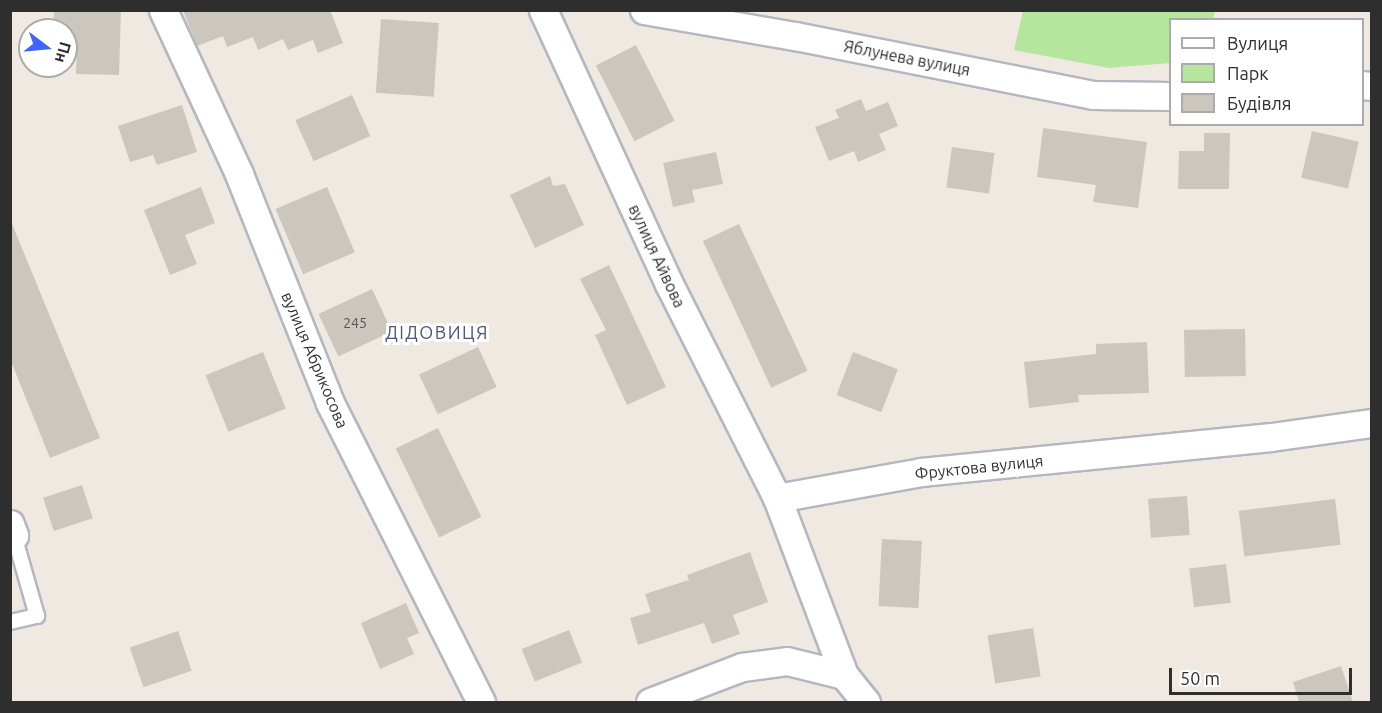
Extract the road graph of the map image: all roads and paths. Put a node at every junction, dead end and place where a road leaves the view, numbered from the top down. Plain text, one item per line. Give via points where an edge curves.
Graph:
1 (164, 10) edge
2 (543, 10) edge
3 (644, 10) edge
4 (1169, 96) edge
5 (1371, 423) edge
6 (777, 498) junction
7 (12, 531) edge
8 (10, 622) edge
9 (844, 675) junction
10 (481, 702) edge
11 (650, 702) edge
12 (866, 702) edge

1 - 10 street, вулиця Абрикосова via 239,174 330,403
2 - 6 street, вулиця Айвова via 669,284
3 - 4 street, Яблунева вулиця via 1093,94
5 - 6 street, Фруктова вулиця via 1271,437 921,472
6 - 9 street
7 - 8 lane via 37,616
9 - 11 street via 787,661 742,667
9 - 12 street

